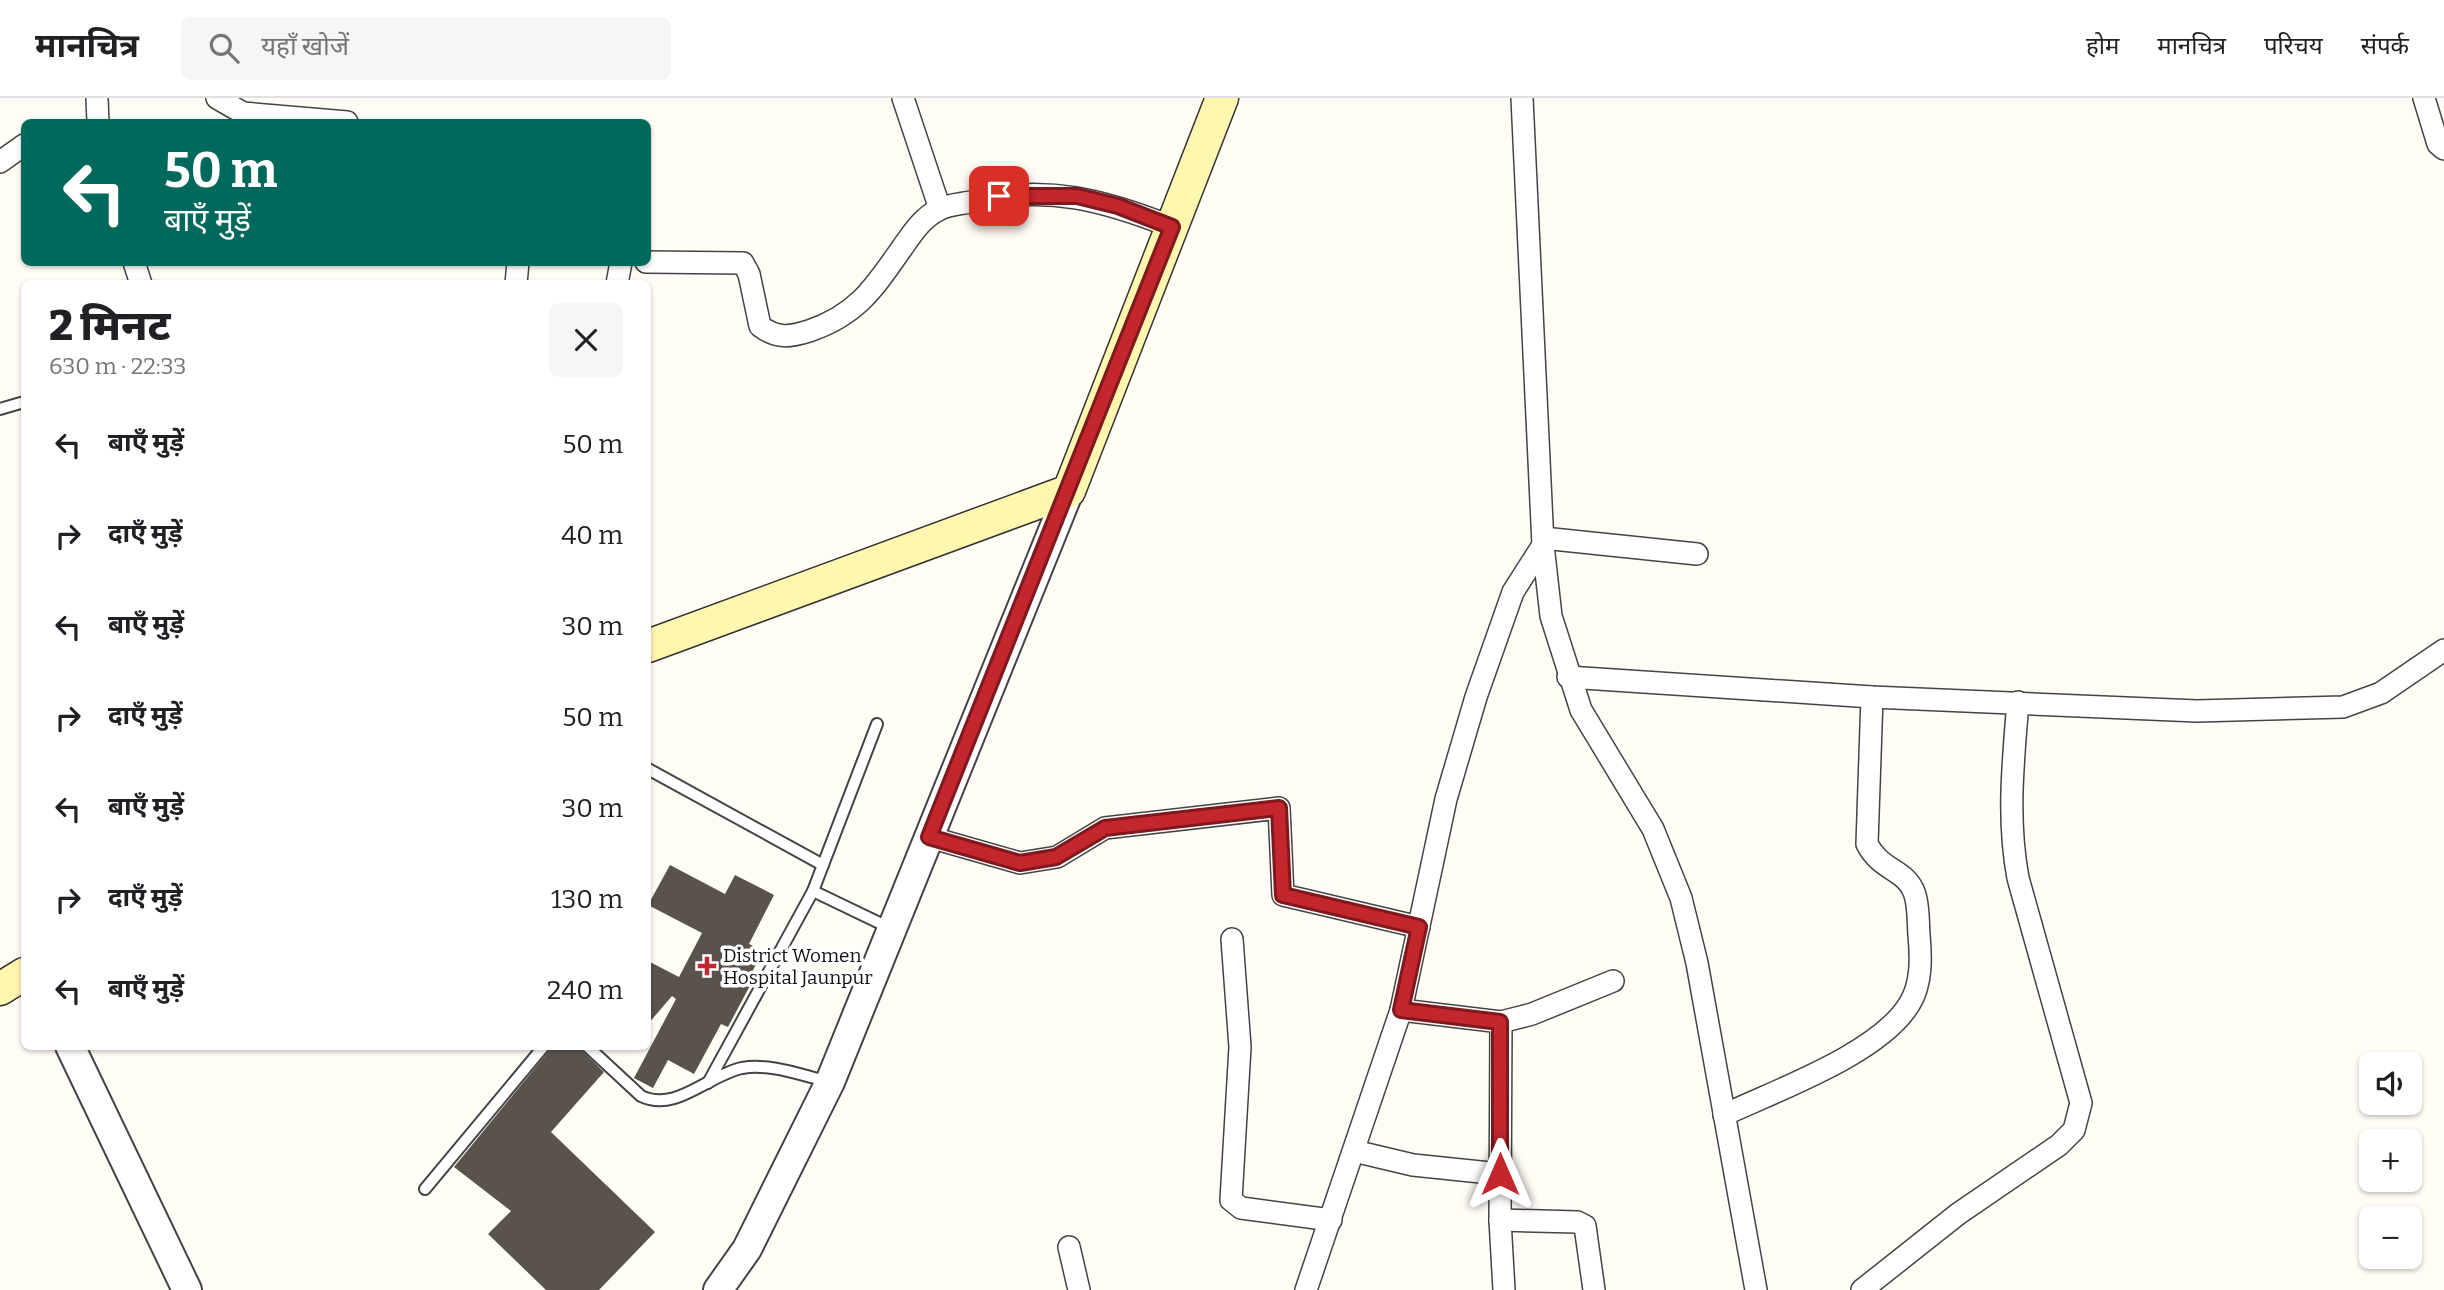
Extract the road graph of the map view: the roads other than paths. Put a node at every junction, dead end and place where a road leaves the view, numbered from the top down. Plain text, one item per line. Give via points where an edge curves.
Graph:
1 (218, 98) edge
2 (903, 98) edge
3 (1522, 98) edge
4 (2424, 98) edge
5 (1218, 100) edge
6 (313, 119) edge
7 (21, 147) edge
8 (2444, 149) edge
9 (0, 162) edge
10 (940, 209) junction
11 (1172, 227) junction
12 (651, 262) edge
13 (21, 403) edge
14 (0, 409) edge
15 (1069, 491) junction
16 (1543, 541) junction
17 (1697, 554) dead end
18 (651, 639) edge
19 (2444, 650) edge
20 (1568, 677) junction
21 (1872, 696) junction
22 (2018, 702) junction
23 (877, 724) dead end
24 (651, 771) edge
25 (929, 837) junction
26 (822, 866) junction
27 (813, 891) junction
28 (1419, 927) junction
29 (892, 929) junction
30 (1232, 939) dead end
31 (21, 976) edge
32 (1613, 981) dead end
33 (0, 989) edge
34 (1401, 1010) junction
35 (1500, 1022) junction
36 (71, 1050) edge
37 (541, 1050) edge
38 (591, 1050) edge
39 (830, 1082) junction
40 (708, 1083) junction
41 (1724, 1115) junction
42 (1354, 1151) junction
43 (1500, 1174) junction
44 (425, 1189) dead end
45 (1331, 1220) junction
46 (1500, 1220) junction
47 (1069, 1247) dead end
48 (187, 1290) edge
49 (719, 1290) edge
50 (1079, 1290) edge
51 (1306, 1290) edge
52 (1504, 1290) edge
53 (1594, 1290) edge
54 (1756, 1290) edge
55 (1862, 1290) edge

1 - 6 street via 243,113
2 - 10 street
3 - 16 street
4 - 8 street via 2433,132
5 - 11 main road
7 - 9 street
10 - 11 street via 999,196 1077,196
10 - 12 street via 919,224 855,309 834,323 792,337 772,335 760,326 743,264
11 - 15 main road
13 - 14 lane
15 - 18 main road
15 - 25 street
16 - 17 street
16 - 20 street via 1551,616
16 - 28 street via 1513,592 1476,697 1446,799
19 - 22 street via 2381,693 2343,706 2197,711
20 - 21 street
20 - 41 street via 1594,733 1653,829 1681,898
21 - 22 street
21 - 41 street via 1867,844 1875,860 1905,877 1915,893 1921,954 1912,1000 1902,1016 1856,1052
22 - 55 street via 2009,809 2011,843 2081,1103 2079,1118 2059,1145 1958,1214
23 - 26 lane
24 - 26 lane
25 - 28 street via 1020,863 1056,857 1105,828 1279,808 1283,895
25 - 29 street
26 - 27 lane
27 - 29 lane
27 - 40 lane
28 - 34 street
29 - 39 street
30 - 45 street via 1240,1046 1231,1200 1241,1208
31 - 33 main road
32 - 35 street
34 - 35 street
34 - 42 street
35 - 43 street
36 - 48 street
37 - 44 lane
38 - 40 lane via 651,1101 681,1096
39 - 40 lane via 766,1067 740,1069
39 - 49 street via 747,1249
41 - 54 street
42 - 43 street via 1413,1165
42 - 45 street
43 - 46 street
45 - 51 street
46 - 52 street
46 - 53 street via 1585,1226
47 - 50 street

